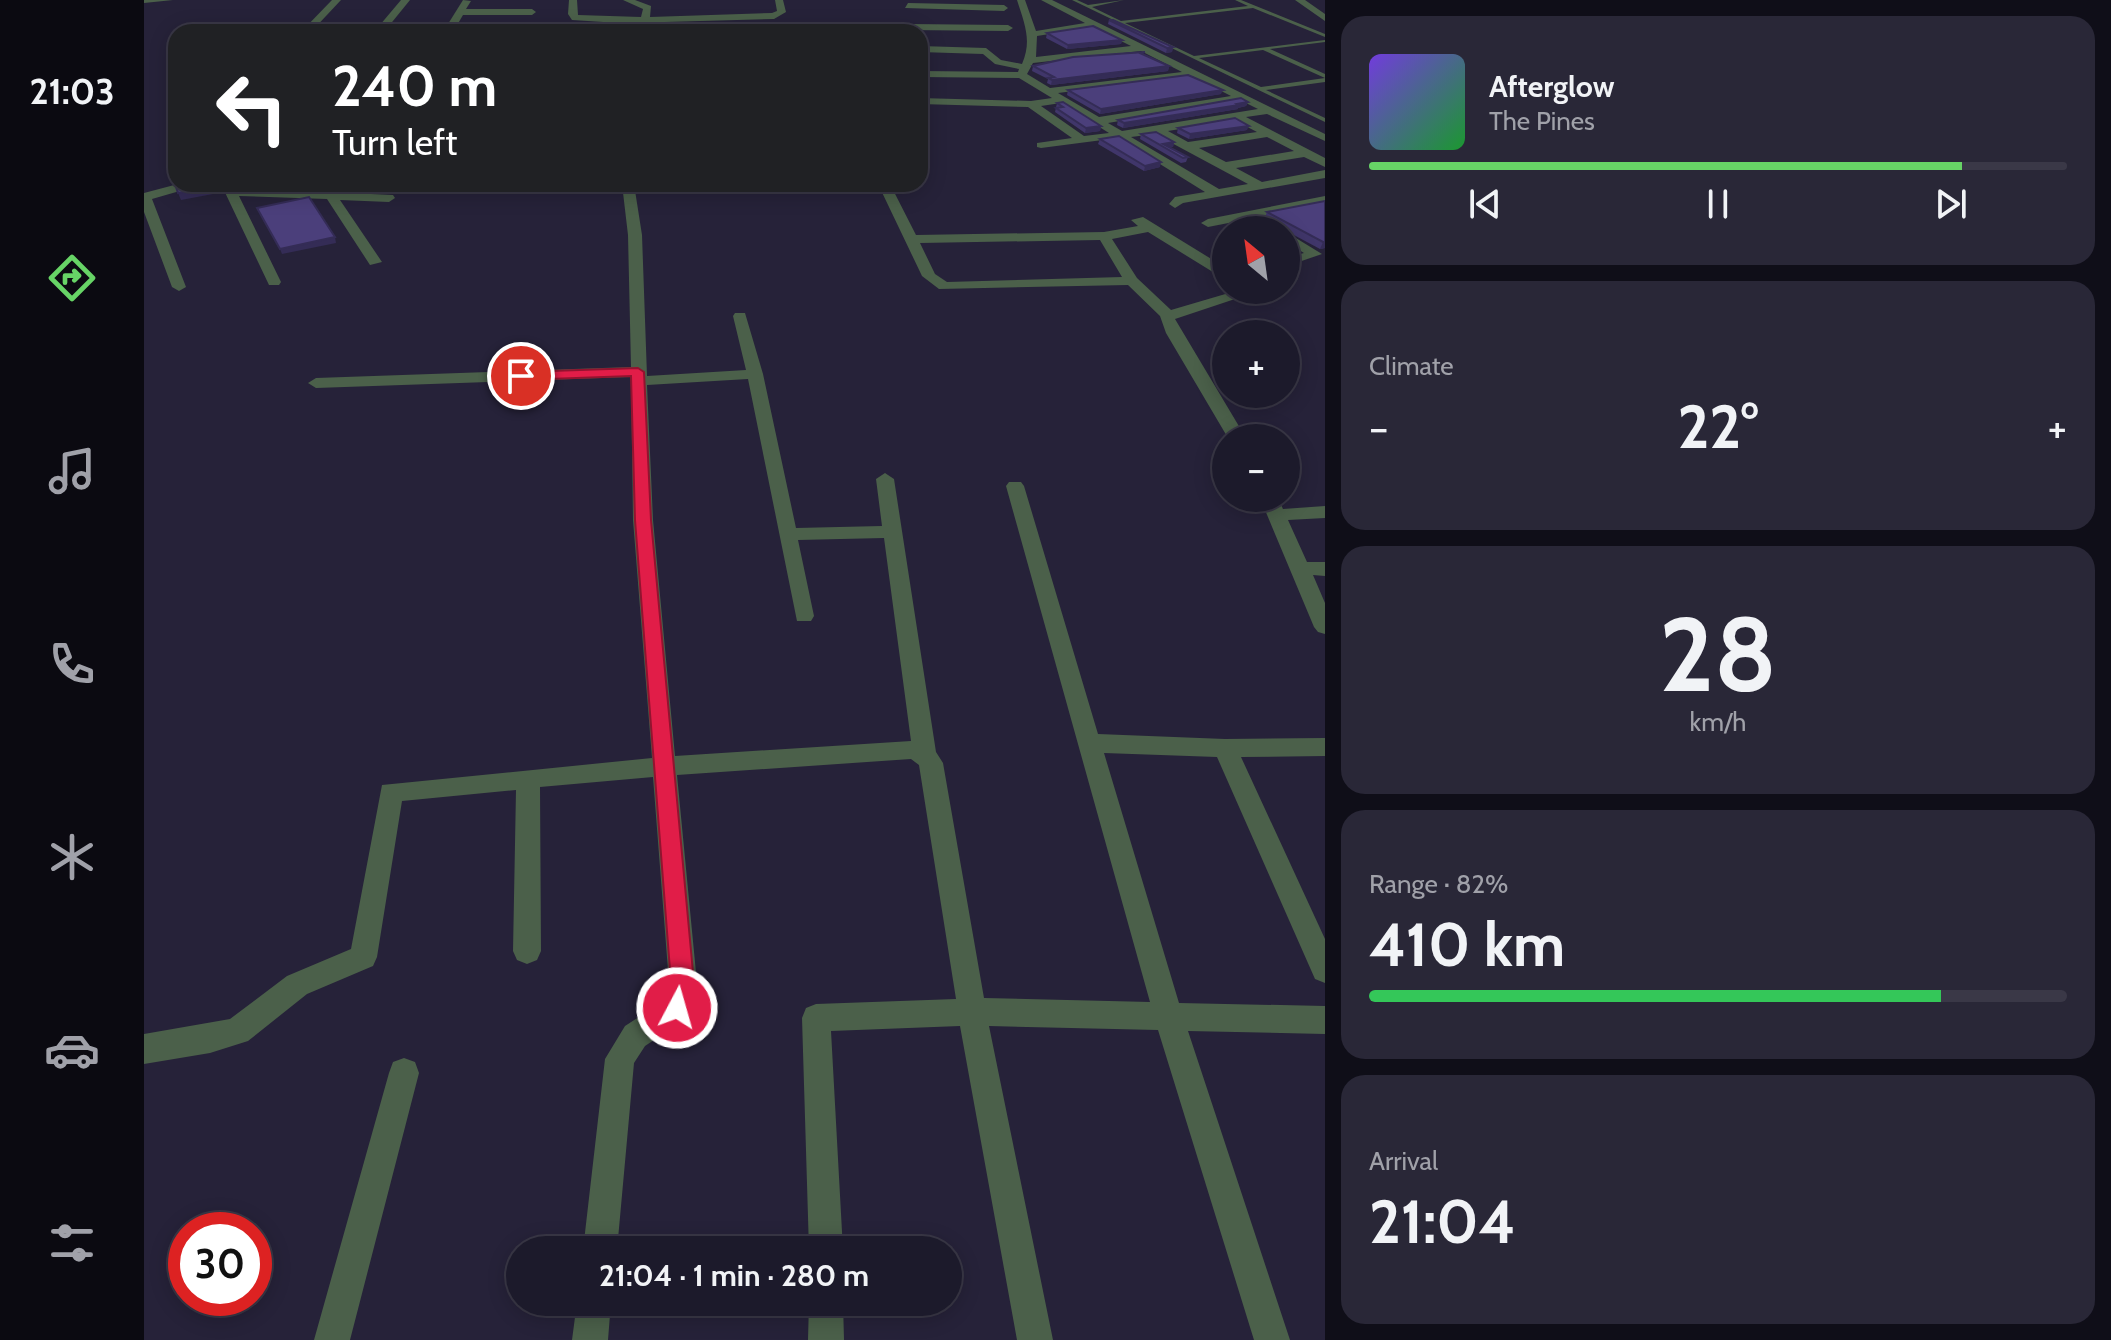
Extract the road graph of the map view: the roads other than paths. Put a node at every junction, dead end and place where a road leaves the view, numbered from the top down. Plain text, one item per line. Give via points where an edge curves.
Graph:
1 (144, 0) edge
2 (169, 0) edge
3 (337, 0) edge
4 (406, 0) edge
5 (468, 0) edge
6 (573, 0) edge
7 (627, 0) edge
8 (779, 0) edge
9 (1021, 0) edge
10 (1045, 0) edge
11 (1074, 0) edge
12 (1122, 0) edge
13 (1237, 0) edge
14 (1299, 0) edge
15 (908, 3) edge
16 (1087, 6) junction
17 (1253, 7) junction
18 (1004, 8) dead end
19 (459, 12) junction
20 (532, 12) dead end
21 (1074, 15) junction
22 (753, 17) junction
23 (1059, 17) dead end
24 (1325, 18) edge
25 (645, 19) junction
26 (1043, 19) dead end
27 (624, 20) junction
28 (1028, 20) junction
29 (1121, 22) junction
30 (314, 24) edge
31 (386, 24) edge
32 (452, 24) edge
33 (624, 24) edge
34 (770, 24) edge
35 (906, 24) edge
36 (1092, 25) junction
37 (1008, 28) dead end
38 (928, 29) edge
39 (1063, 29) junction
40 (1032, 34) junction
41 (1325, 38) edge
42 (1142, 48) junction
43 (928, 49) edge
44 (1265, 49) junction
45 (1108, 52) junction
46 (1194, 57) junction
47 (1171, 61) junction
48 (1142, 65) edge
49 (1026, 71) junction
50 (1195, 73) junction
51 (928, 74) edge
52 (1057, 77) edge
53 (1158, 77) junction
54 (1325, 78) edge
55 (1129, 81) junction
56 (1089, 86) junction
57 (1261, 89) junction
58 (1049, 91) junction
59 (1151, 95) edge
60 (1242, 97) junction
61 (1063, 100) junction
62 (1115, 100) edge
63 (928, 101) edge
64 (1163, 101) edge
65 (1207, 103) junction
66 (1031, 104) junction
67 (1129, 107) edge
68 (1174, 108) junction
69 (1270, 110) junction
70 (1143, 114) junction
71 (1235, 116) junction
72 (1325, 120) edge
73 (1098, 121) junction
74 (1157, 130) junction
75 (1118, 134) junction
76 (1267, 134) junction
77 (1325, 138) edge
78 (1081, 139) junction
79 (1041, 145) dead end
80 (1187, 146) junction
81 (1305, 153) junction
82 (1325, 163) edge
83 (1224, 166) junction
84 (1325, 174) edge
85 (1300, 179) junction
86 (1261, 186) junction
87 (168, 190) edge
88 (239, 192) edge
89 (279, 192) edge
90 (629, 192) edge
91 (888, 192) edge
92 (1325, 192) edge
93 (1218, 194) junction
94 (332, 197) junction
95 (389, 198) dead end
96 (1325, 200) edge
97 (1298, 205) junction
98 (1311, 213) edge
99 (1249, 215) joint
100 (1134, 217) dead end
101 (1197, 217) junction
102 (1212, 226) edge
103 (1149, 228) junction
104 (1104, 236) junction
105 (913, 239) junction
106 (1300, 245) edge
107 (1300, 258) edge
108 (375, 262) dead end
109 (1212, 266) edge
110 (1132, 281) junction
111 (274, 282) dead end
112 (179, 287) dead end
113 (1212, 302) edge
114 (1168, 315) junction
115 (740, 316) dead end
116 (755, 374) junction
117 (638, 377) junction
118 (316, 383) dead end
119 (1229, 424) edge
120 (885, 479) dead end
121 (1015, 486) dead end
122 (1300, 510) edge
123 (1275, 512) edge
124 (1325, 512) edge
125 (892, 532) junction
126 (788, 534) junction
127 (1299, 568) junction
128 (1325, 569) edge
129 (804, 616) dead end
130 (1325, 627) edge
131 (1089, 743) junction
132 (1325, 747) edge
133 (1225, 748) junction
134 (925, 755) junction
135 (664, 766) junction
136 (528, 779) junction
137 (527, 951) dead end
138 (1325, 970) edge
139 (972, 1012) junction
140 (1169, 1018) junction
141 (1325, 1020) edge
142 (144, 1049) edge
143 (404, 1073) dead end
144 (601, 1236) edge
145 (825, 1236) edge
146 (593, 1316) edge
147 (826, 1316) edge
148 (332, 1340) edge
149 (590, 1340) edge
150 (826, 1340) edge
151 (1035, 1340) edge
152 (1272, 1340) edge

1 - 2 street
3 - 30 street
4 - 31 street
5 - 19 street
6 - 27 street via 575,18
7 - 25 street via 648,8
8 - 22 street via 780,14
9 - 28 street
10 - 21 street
11 - 16 lane
12 - 16 lane
13 - 17 lane
14 - 24 street
15 - 18 street
15 - 35 street
16 - 29 lane
17 - 29 lane
17 - 41 lane
19 - 20 street
19 - 32 street
21 - 23 street
21 - 36 street
22 - 25 street via 726,13
22 - 34 street
25 - 27 street
26 - 28 street
27 - 33 street
28 - 40 street
29 - 46 lane
36 - 39 street
36 - 42 street
37 - 38 street
39 - 40 street
39 - 45 street
40 - 49 street via 1033,54
41 - 44 lane
42 - 45 street
42 - 47 street
43 - 49 street via 986,51 998,62
44 - 46 lane
44 - 54 lane
45 - 49 street
46 - 57 lane
47 - 48 street
47 - 50 street
49 - 51 street
49 - 52 street
49 - 58 street
50 - 53 street
50 - 60 street
53 - 55 street
53 - 65 street
54 - 57 lane
55 - 56 street
55 - 59 street
56 - 58 street
56 - 62 street
57 - 72 lane
58 - 61 street
60 - 65 street
60 - 69 street
61 - 66 street
61 - 73 street
63 - 66 street
64 - 68 street
65 - 68 street
66 - 78 street
67 - 70 street
68 - 70 street
69 - 71 street
69 - 77 street
70 - 73 street
71 - 74 street
71 - 76 street
73 - 75 street
74 - 75 street
74 - 80 street
75 - 78 street
75 - 93 street
76 - 80 street
76 - 81 street
78 - 79 street
80 - 83 street
81 - 82 street
81 - 83 street
83 - 86 street
84 - 85 street
85 - 86 street
85 - 92 street
86 - 93 street
87 - 112 street via 145,198
88 - 111 street
89 - 94 street
90 - 117 street
91 - 105 street
93 - 101 street via 1175,202
94 - 95 street
94 - 108 street
96 - 97 street
97 - 98 street
97 - 99 street
99 - 101 street
100 - 103 street
101 - 102 street
103 - 104 street
103 - 109 street
104 - 105 street
104 - 110 street
105 - 110 street via 929,276 944,286
106 - 107 street via 1315,254
110 - 114 street
113 - 114 street
114 - 119 street
115 - 116 street
116 - 117 street
116 - 126 street
117 - 118 street
117 - 135 street via 643,520
120 - 125 street
121 - 131 street
122 - 124 street
123 - 127 street
125 - 126 street
125 - 134 street
126 - 129 street
127 - 128 street
127 - 130 street
131 - 133 street
131 - 140 street
132 - 133 street
133 - 138 street
134 - 135 street via 913,750
134 - 139 street via 931,763
135 - 136 street
135 - 144 street via 683,983 677,1008 635,1036 620,1059
136 - 137 street
136 - 142 street via 391,792 363,957 297,985 238,1031
139 - 140 street
139 - 145 street via 816,1018
139 - 151 street
140 - 141 street
140 - 152 street
143 - 148 street
146 - 149 street
147 - 150 street

